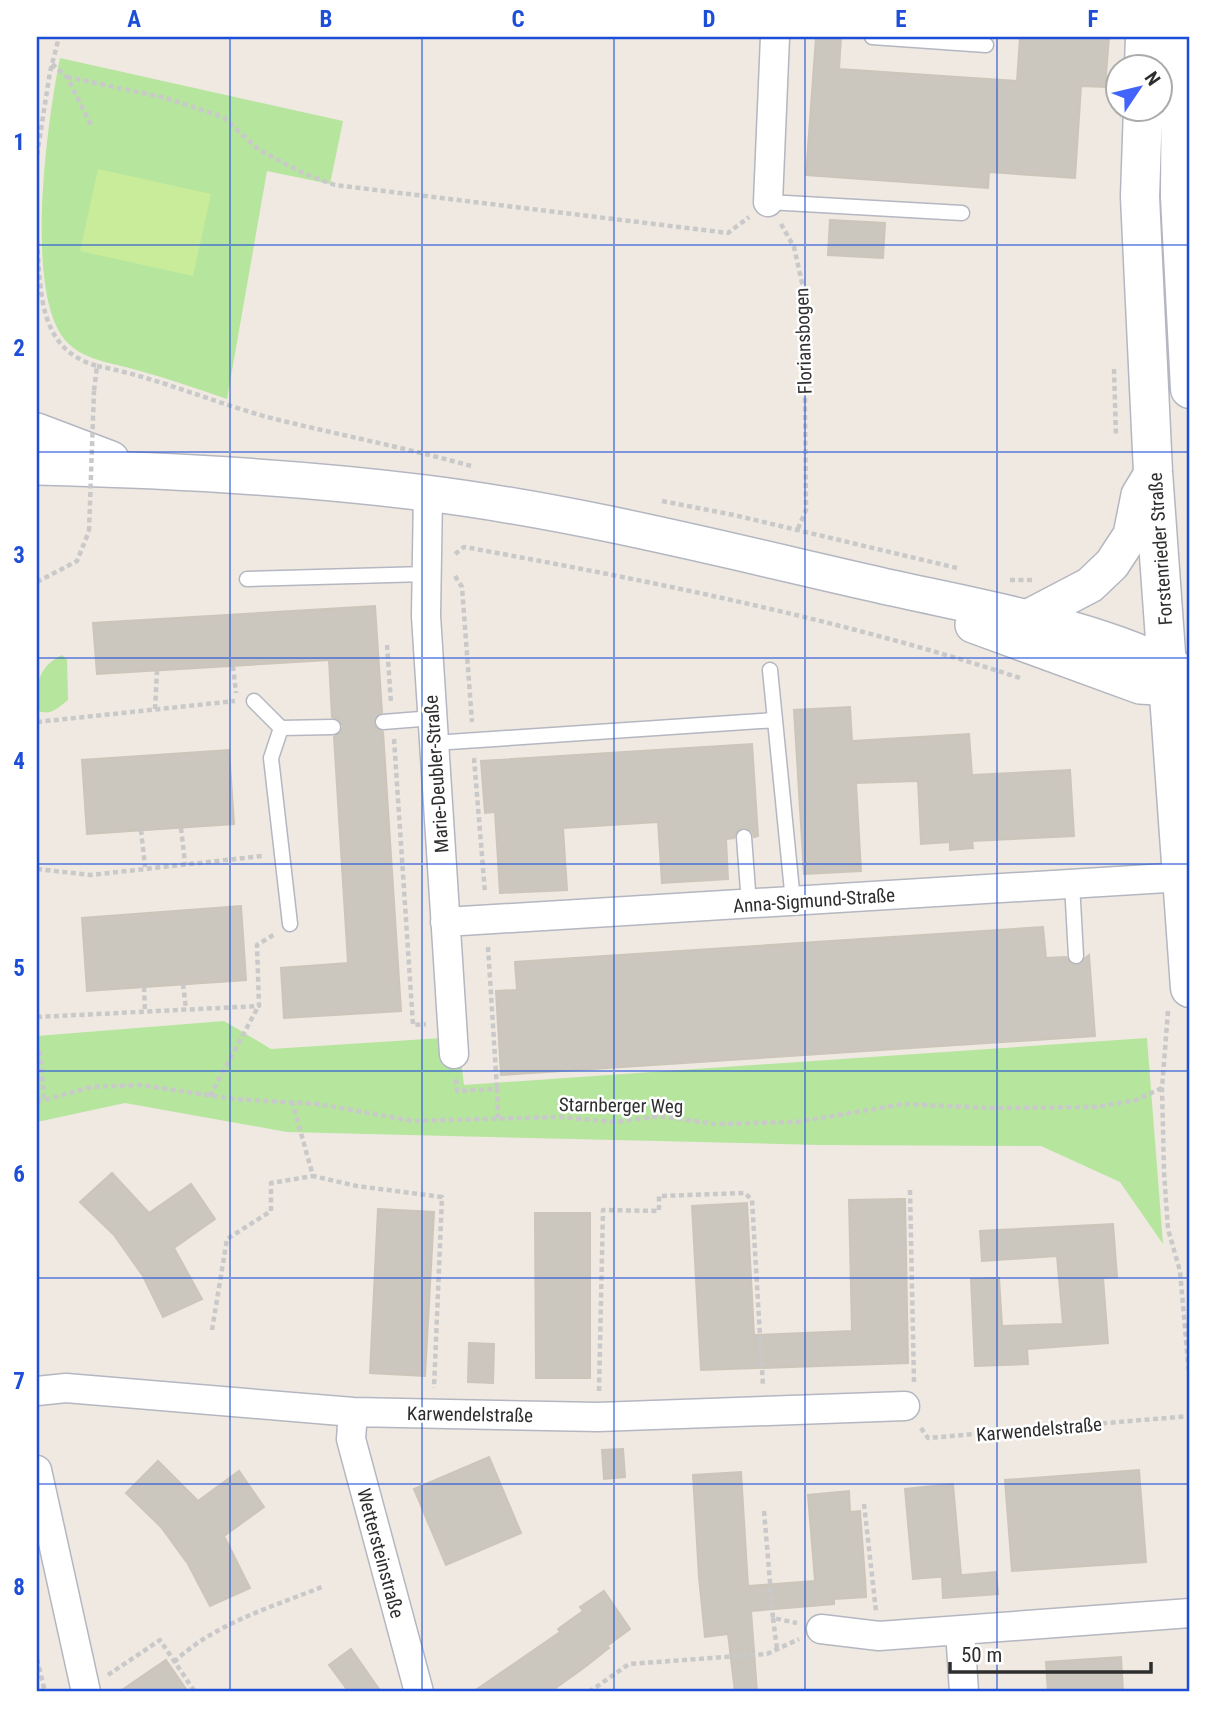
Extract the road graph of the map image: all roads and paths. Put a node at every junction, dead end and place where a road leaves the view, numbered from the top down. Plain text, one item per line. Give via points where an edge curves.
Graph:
1 (59, 37) edge
2 (775, 37) edge
3 (872, 37) edge
4 (1181, 37) edge
5 (986, 45) dead end
6 (52, 64) junction
7 (67, 77) junction
8 (1143, 122) edge
9 (91, 125) dead end
10 (37, 155) edge
11 (768, 202) junction
12 (962, 213) dead end
13 (37, 241) edge
14 (97, 366) junction
15 (1190, 381) edge
16 (1150, 384) junction
17 (1190, 389) edge
18 (37, 431) edge
19 (37, 467) edge
20 (478, 468) dead end
21 (137, 469) junction
22 (1153, 472) junction
23 (428, 494) junction
24 (658, 500) dead end
25 (798, 530) junction
26 (470, 548) dead end
27 (783, 564) junction
28 (970, 571) dead end
29 (436, 573) junction
30 (842, 577) junction
31 (997, 577) dead end
32 (247, 579) dead end
33 (1042, 579) dead end
34 (37, 582) edge
35 (1025, 619) junction
36 (387, 645) dead end
37 (233, 666) dead end
38 (770, 670) dead end
39 (156, 671) dead end
40 (1024, 679) dead end
41 (1179, 680) edge
42 (237, 701) junction
43 (254, 701) joint
44 (155, 709) junction
45 (775, 720) junction
46 (37, 722) edge
47 (388, 722) junction
48 (281, 727) junction
49 (333, 727) dead end
50 (433, 731) junction
51 (473, 739) junction
52 (181, 828) dead end
53 (141, 830) dead end
54 (744, 837) dead end
55 (280, 854) junction
56 (185, 863) junction
57 (145, 867) junction
58 (37, 869) edge
59 (1183, 877) junction
60 (1072, 884) junction
61 (793, 901) junction
62 (749, 904) junction
63 (487, 920) junction
64 (446, 922) junction
65 (290, 924) joint
66 (1076, 956) dead end
67 (183, 984) dead end
68 (144, 987) dead end
69 (1179, 993) edge
70 (259, 1006) junction
71 (186, 1009) junction
72 (145, 1012) junction
73 (37, 1017) edge
74 (452, 1022) junction
75 (40, 1051) dead end
76 (454, 1054) joint
77 (1162, 1088) junction
78 (497, 1089) junction
79 (210, 1096) junction
80 (44, 1100) junction
81 (292, 1101) junction
82 (37, 1102) edge
83 (498, 1118) junction
84 (313, 1177) junction
85 (910, 1190) dead end
86 (212, 1330) dead end
87 (1190, 1367) edge
88 (1190, 1385) edge
89 (37, 1391) edge
90 (905, 1406) junction
91 (764, 1411) junction
92 (353, 1412) junction
93 (433, 1413) junction
94 (1190, 1416) edge
95 (598, 1417) junction
96 (37, 1470) edge
97 (864, 1504) dead end
98 (764, 1511) dead end
99 (48, 1574) edge
100 (322, 1587) dead end
101 (1190, 1613) edge
102 (774, 1618) junction
103 (821, 1629) junction
104 (960, 1630) junction
105 (879, 1636) junction
106 (777, 1649) junction
107 (37, 1659) edge
108 (174, 1662) junction
109 (40, 1682) edge
110 (85, 1687) edge
111 (45, 1692) edge
112 (195, 1692) edge
113 (419, 1692) edge
114 (589, 1692) edge
115 (964, 1692) edge

1 - 6 path
2 - 11 street
3 - 5 lane
4 - 15 main road via 1180,197
6 - 7 path
6 - 10 path
7 - 9 path
7 - 11 path via 166,98 223,117 259,150 335,185 728,233
8 - 16 main road, Forstenrieder Straße via 1140,197
11 - 12 lane
11 - 25 path, Floriansbogen via 794,247 804,292 806,510
13 - 14 path via 42,296 54,337 77,361
14 - 20 path via 267,416
14 - 34 path, bridge via 89,531 77,561
15 - 16 street
15 - 17 main road
16 - 22 main road, Forstenrieder Straße
18 - 21 street
19 - 21 street
21 - 23 street
22 - 35 street via 1139,495 1131,536 1112,564 1090,585
22 - 41 main road, Forstenrieder Straße
23 - 27 street via 605,525
23 - 29 street, Marie-Deubler-Straße
24 - 25 path
25 - 27 path, Floriansbogen
25 - 28 path
26 - 40 path via 683,587 922,646
27 - 30 street
29 - 32 lane
29 - 50 street, Marie-Deubler-Straße
29 - 51 path via 463,587
30 - 35 street
30 - 41 street via 1140,686
31 - 33 path
35 - 41 street via 1122,646
36 - 47 path
37 - 42 path
38 - 45 lane
39 - 44 path
41 - 59 main road, Forstenrieder Straße
42 - 43 path
42 - 44 path
43 - 48 lane
44 - 46 path
45 - 51 lane
45 - 61 lane
47 - 50 lane
47 - 74 path via 413,1025
48 - 49 lane
48 - 55 lane via 271,758
50 - 51 lane
50 - 64 street, Marie-Deubler-Straße
51 - 63 path
52 - 56 path
53 - 57 path
54 - 62 lane
55 - 56 path
55 - 65 lane
56 - 57 path
57 - 58 path via 91,875
59 - 60 street, Anna-Sigmund-Straße
59 - 69 main road, Forstenrieder Straße
60 - 61 street, Anna-Sigmund-Straße
60 - 66 lane
61 - 62 street, Anna-Sigmund-Straße
62 - 63 street, Anna-Sigmund-Straße
63 - 64 street, Anna-Sigmund-Straße
63 - 78 path
64 - 74 street, Marie-Deubler-Straße
65 - 70 path via 257,945
67 - 71 path
68 - 72 path
69 - 77 path
70 - 71 path
70 - 79 path
71 - 72 path
72 - 73 path
74 - 76 street, Marie-Deubler-Straße
75 - 80 path
76 - 78 path via 457,1091
77 - 83 path, Starnberger Weg via 1136,1100 1096,1107 904,1104 796,1122 715,1124 660,1116 615,1122
77 - 87 path via 1168,1229 1180,1271
78 - 83 path
79 - 80 path, Starnberger Weg via 115,1084
79 - 81 path, Starnberger Weg
80 - 82 path, Starnberger Weg
81 - 83 path, Starnberger Weg via 413,1121
81 - 84 path
84 - 86 path via 271,1183 271,1211 227,1239
84 - 93 path via 442,1197
85 - 90 path via 914,1391
87 - 88 path
89 - 92 street, Karwendelstraße via 66,1388
90 - 91 street, Karwendelstraße
90 - 94 path, Karwendelstraße via 928,1438
91 - 95 street, Karwendelstraße
91 - 95 path via 752,1200 745,1193 659,1196 659,1211 603,1210
92 - 93 street, Karwendelstraße
92 - 113 street, Wettersteinstraße via 351,1439
93 - 95 street, Karwendelstraße
96 - 99 street
97 - 105 path
98 - 102 path
99 - 110 street
100 - 108 path via 224,1628 191,1645
101 - 104 street
102 - 103 path
102 - 106 path
103 - 105 street
103 - 106 path
104 - 105 street
104 - 115 street
106 - 114 path via 767,1654 629,1664
107 - 109 path
108 - 110 path via 160,1640
108 - 112 path
109 - 111 path

